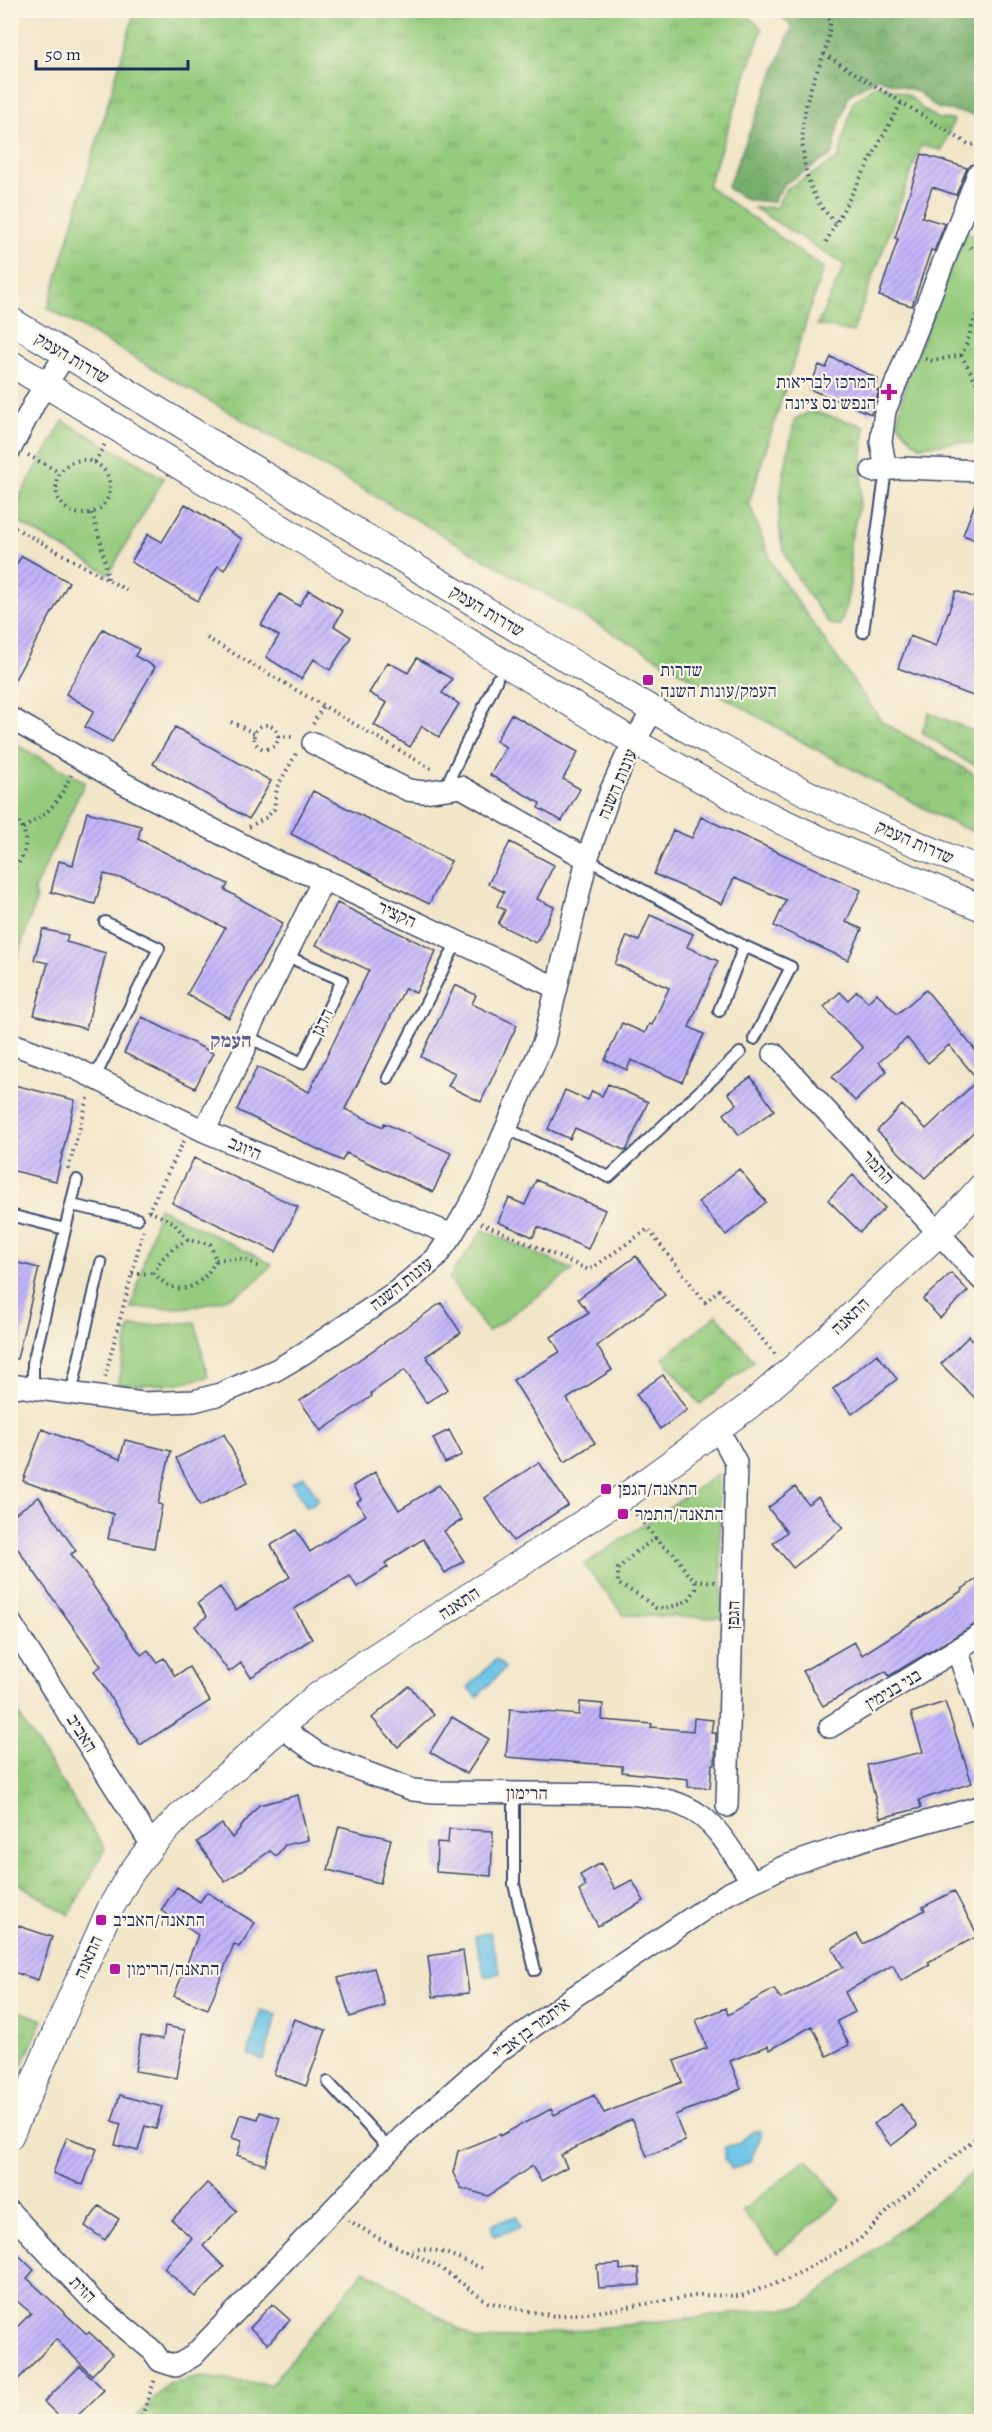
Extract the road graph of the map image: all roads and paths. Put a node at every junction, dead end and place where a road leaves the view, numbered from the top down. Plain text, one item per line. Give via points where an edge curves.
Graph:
1 (820, 10) edge
2 (824, 54) junction
3 (901, 103) junction
4 (981, 146) edge
5 (978, 174) dead end
6 (836, 223) junction
7 (826, 242) dead end
8 (981, 308) edge
9 (10, 320) edge
10 (66, 354) junction
11 (961, 355) junction
12 (906, 356) junction
13 (10, 363) edge
14 (46, 385) junction
15 (981, 392) edge
16 (107, 441) dead end
17 (11, 448) edge
18 (95, 462) junction
19 (878, 471) junction
20 (981, 471) edge
21 (59, 472) junction
22 (92, 513) junction
23 (10, 525) edge
24 (108, 579) junction
25 (128, 591) dead end
26 (863, 633) dead end
27 (207, 638) dead end
28 (497, 679) dead end
29 (323, 706) junction
30 (652, 711) junction
31 (10, 718) edge
32 (231, 722) dead end
33 (254, 733) junction
34 (307, 742) junction
35 (634, 742) junction
36 (79, 758) junction
37 (447, 784) junction
38 (10, 814) edge
39 (22, 828) junction
40 (237, 842) junction
41 (587, 859) junction
42 (981, 870) edge
43 (10, 873) edge
44 (323, 880) junction
45 (981, 908) edge
46 (105, 922) dead end
47 (457, 942) junction
48 (744, 946) junction
49 (286, 956) junction
50 (557, 988) junction
51 (719, 1011) dead end
52 (246, 1036) junction
53 (754, 1039) dead end
54 (10, 1043) edge
55 (10, 1052) edge
56 (740, 1053) dead end
57 (42, 1054) junction
58 (774, 1054) dead end
59 (95, 1077) junction
60 (388, 1078) dead end
61 (198, 1128) junction
62 (506, 1128) junction
63 (77, 1179) joint
64 (981, 1186) edge
65 (71, 1205) junction
66 (149, 1211) junction
67 (10, 1215) edge
68 (463, 1216) junction
69 (137, 1219) dead end
70 (65, 1228) junction
71 (939, 1233) junction
72 (452, 1235) junction
73 (188, 1240) junction
74 (216, 1260) junction
75 (101, 1263) dead end
76 (261, 1269) dead end
77 (154, 1273) junction
78 (132, 1274) junction
79 (981, 1280) edge
80 (790, 1371) junction
81 (10, 1385) edge
82 (33, 1388) junction
83 (10, 1391) edge
84 (71, 1394) junction
85 (99, 1398) junction
86 (718, 1429) junction
87 (632, 1509) dead end
88 (656, 1538) junction
89 (10, 1622) edge
90 (981, 1634) edge
91 (957, 1650) junction
92 (981, 1720) edge
93 (280, 1727) junction
94 (830, 1727) dead end
95 (514, 1793) junction
96 (727, 1806) dead end
97 (981, 1806) edge
98 (152, 1845) junction
99 (752, 1882) junction
100 (535, 1970) dead end
101 (328, 2082) dead end
102 (29, 2094) junction
103 (10, 2112) edge
104 (981, 2133) edge
105 (10, 2136) edge
106 (390, 2150) junction
107 (332, 2210) junction
108 (10, 2212) edge
109 (405, 2251) junction
110 (484, 2269) dead end
111 (160, 2361) junction
112 (140, 2421) edge

1 - 2 path via 830,20
2 - 3 path
2 - 6 path via 810,91 802,132 812,192
3 - 4 path via 969,144
3 - 6 path
5 - 12 street
6 - 7 path
8 - 11 path via 975,314
9 - 10 street, שדרות העמק
10 - 14 street
10 - 30 street, שדרות העמק
11 - 12 path via 933,361
11 - 15 path
12 - 19 street via 885,411
13 - 14 street, שדרות העמק
14 - 17 street
14 - 35 street, שדרות העמק
16 - 18 path
17 - 21 path
18 - 21 path via 74,460
18 - 22 path via 103,468 111,485 107,501
19 - 20 street
19 - 26 lane
21 - 22 path via 55,484 60,502 76,513
22 - 24 path
23 - 24 path
24 - 25 path
27 - 29 path
28 - 37 lane
29 - 34 path
29 - 37 path
30 - 35 street, עונות השנה
30 - 42 street, שדרות העמק via 767,774
31 - 36 street, הקציר
32 - 33 path
33 - 33 path via 260,726 268,725 275,729 278,740 270,749 261,749 255,744
34 - 37 street via 408,790 423,792
34 - 40 path via 278,787 274,809 246,829
35 - 41 street, עונות השנה via 610,790
35 - 45 street, שדרות העמק via 751,807
36 - 39 path via 63,792 44,816
36 - 40 street, הקציר
37 - 41 street via 461,787
38 - 39 path
39 - 43 path via 25,852
40 - 44 street, הקציר
41 - 48 lane
41 - 50 street, עונות השנה
44 - 47 street, הקציר
44 - 49 street
46 - 59 lane via 159,948
47 - 50 street, הקציר
47 - 60 lane
48 - 51 lane
48 - 53 lane via 791,967
49 - 52 street
49 - 52 lane, הדגן via 342,980 302,1063
50 - 62 street, עונות השנה via 544,1041
52 - 61 street via 244,1048
54 - 57 street, היוגב
55 - 57 street, היוגב
56 - 62 lane via 609,1178
57 - 59 street, היוגב
58 - 71 street, התמר
59 - 61 street, היוגב
59 - 63 path via 65,1176
61 - 66 path
61 - 72 street, היוגב
62 - 68 street, עונות השנה via 482,1184
63 - 65 lane
64 - 71 street, התאנה
65 - 69 lane
65 - 70 lane
66 - 73 path via 173,1222
66 - 78 path
67 - 70 lane
68 - 72 street, עונות השנה
68 - 80 path via 589,1270 648,1229 705,1302 719,1290
70 - 82 lane via 33,1363
71 - 79 street, התמר
71 - 80 street, התאנה
72 - 85 street, עונות השנה via 435,1258 397,1291 298,1357 248,1383 194,1401 142,1403
73 - 74 path via 210,1244
73 - 77 path via 171,1249
74 - 76 path via 236,1258 251,1261
74 - 77 path via 207,1276 192,1287 176,1289
75 - 84 lane
77 - 78 path
78 - 85 path
80 - 86 street, התאנה
81 - 82 street, עונות השנה
82 - 83 street, עונות השנה
82 - 84 street, עונות השנה
84 - 85 street, עונות השנה
86 - 93 street, התאנה via 631,1492 362,1665
86 - 96 street, הגפן via 736,1462
87 - 88 path
88 - 88 path via 624,1562 616,1577 621,1588 656,1608 667,1608 689,1599 696,1589 695,1580
89 - 98 street, האביב
90 - 91 street, בני בנימין
91 - 92 street
91 - 94 street, בני בנימין
93 - 95 street, הרימון via 320,1755 413,1790
93 - 98 street, התאנה
95 - 99 street, הרימון via 628,1794 659,1797 684,1805 708,1820
95 - 100 lane via 514,1884
97 - 99 street, איתמר בן אב"י via 862,1840
98 - 102 street, התאנה via 110,1909
99 - 106 street, איתמר בן אב"י via 727,1894 572,1998 490,2060
101 - 106 lane
102 - 103 street, התאנה
102 - 105 street, התאנה
104 - 109 path via 859,2240 788,2279 741,2296 701,2295 555,2316 488,2302 436,2265
106 - 107 street, איתמר בן אב"י
107 - 109 path
107 - 111 street, איתמר בן אב"י via 193,2356 176,2366
108 - 111 street, הזית via 95,2303
109 - 110 path via 423,2247
111 - 112 path

